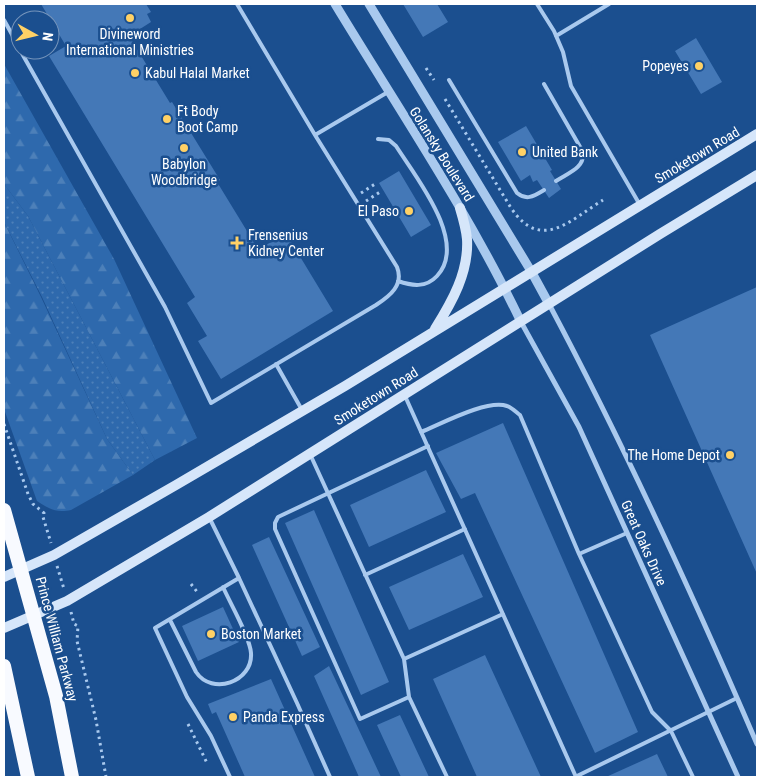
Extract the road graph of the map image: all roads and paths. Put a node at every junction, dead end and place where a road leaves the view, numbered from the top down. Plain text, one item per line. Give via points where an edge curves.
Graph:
1 (237, 4) edge
2 (334, 4) edge
3 (369, 4) edge
4 (538, 4) edge
5 (609, 4) edge
6 (4, 20) edge
7 (10, 31) edge
8 (556, 36) junction
9 (26, 60) edge
10 (426, 68) dead end
11 (434, 80) dead end
12 (449, 80) dead end
13 (544, 84) dead end
14 (388, 92) junction
15 (757, 134) edge
16 (315, 136) junction
17 (378, 139) dead end
18 (757, 175) edge
19 (556, 182) dead end
20 (375, 184) dead end
21 (544, 190) dead end
22 (380, 192) dead end
23 (354, 198) junction
24 (358, 205) junction
25 (640, 205) junction
26 (460, 208) junction
27 (532, 272) junction
28 (398, 281) junction
29 (504, 288) junction
30 (549, 304) junction
31 (521, 322) junction
32 (433, 332) junction
33 (276, 364) junction
34 (405, 394) junction
35 (302, 411) junction
36 (4, 424) edge
37 (421, 432) junction
38 (428, 446) junction
39 (310, 454) junction
40 (328, 493) junction
41 (4, 510) edge
42 (209, 517) junction
43 (465, 529) junction
44 (627, 533) junction
45 (579, 554) junction
46 (54, 555) junction
47 (22, 570) junction
48 (365, 575) junction
49 (4, 577) edge
50 (239, 578) junction
51 (191, 584) dead end
52 (223, 588) junction
53 (198, 594) dead end
54 (67, 601) junction
55 (502, 614) junction
56 (34, 616) junction
57 (170, 620) junction
58 (4, 628) edge
59 (404, 660) junction
60 (4, 666) edge
61 (409, 698) junction
62 (738, 698) junction
63 (709, 713) junction
64 (188, 724) dead end
65 (671, 731) junction
66 (757, 744) edge
67 (207, 763) dead end
68 (28, 777) edge
69 (72, 777) edge
70 (106, 777) edge
71 (230, 777) edge
72 (330, 777) edge
73 (447, 777) edge
74 (575, 777) edge
75 (693, 777) edge
76 (738, 777) edge

1 - 16 lane
2 - 14 street, Golansky Boulevard
3 - 27 street, Golansky Boulevard
4 - 8 lane
5 - 8 lane
6 - 7 lane
8 - 25 lane via 564,52 571,86
9 - 33 lane via 165,307 211,403
10 - 11 path
12 - 21 lane via 517,193 522,198 530,198
13 - 19 lane via 584,152 581,165
14 - 16 lane
14 - 26 street, Golansky Boulevard
15 - 25 main road, Smoketown Road
16 - 23 lane
17 - 28 lane via 389,140 396,146 440,216 446,241 445,263 437,277 412,286
18 - 30 main road, Smoketown Road
20 - 23 path
22 - 24 path
23 - 24 lane
24 - 28 lane via 397,266
25 - 27 main road, Smoketown Road
26 - 29 street, Golansky Boulevard
26 - 32 main road via 467,249 464,267 448,309
27 - 29 main road, Smoketown Road
27 - 30 street, Golansky Boulevard
28 - 33 lane via 393,291 376,305
29 - 31 street, Golansky Boulevard
29 - 32 main road, Smoketown Road
30 - 31 main road, Smoketown Road
30 - 62 street, Great Oaks Drive via 636,476
31 - 34 main road, Smoketown Road
31 - 44 street, Great Oaks Drive via 579,427
32 - 35 main road, Smoketown Road
33 - 35 lane
34 - 37 lane
34 - 39 main road, Smoketown Road
35 - 46 main road, Smoketown Road
36 - 46 path via 28,494 44,513
37 - 38 lane
37 - 45 lane via 478,408 494,405 507,406 520,414
38 - 40 lane
38 - 43 lane
39 - 40 lane
39 - 42 main road, Smoketown Road
40 - 48 lane
40 - 61 lane via 278,517 276,528 360,719
41 - 47 highway, Prince William Parkway
42 - 50 lane
42 - 54 main road, Smoketown Road
43 - 48 lane
43 - 55 lane
44 - 45 lane
44 - 63 street, Great Oaks Drive
45 - 65 lane via 652,712
46 - 47 main road, Smoketown Road
46 - 54 path
47 - 49 main road, Smoketown Road
47 - 56 highway, Prince William Parkway
48 - 59 lane
50 - 52 lane
50 - 72 lane
51 - 53 path
52 - 57 lane
52 - 57 lane via 251,653 250,664 234,682 216,684 201,678
54 - 56 main road, Smoketown Road
54 - 70 path via 74,624 78,626 77,641
55 - 59 lane
55 - 74 lane
56 - 58 main road, Smoketown Road
56 - 69 highway, Prince William Parkway via 56,696
57 - 71 lane via 155,628
59 - 61 lane
60 - 68 highway
61 - 73 lane
62 - 63 lane
62 - 66 street, Great Oaks Drive
63 - 65 lane
63 - 76 street, Great Oaks Drive
64 - 67 path
65 - 74 lane
65 - 75 lane

